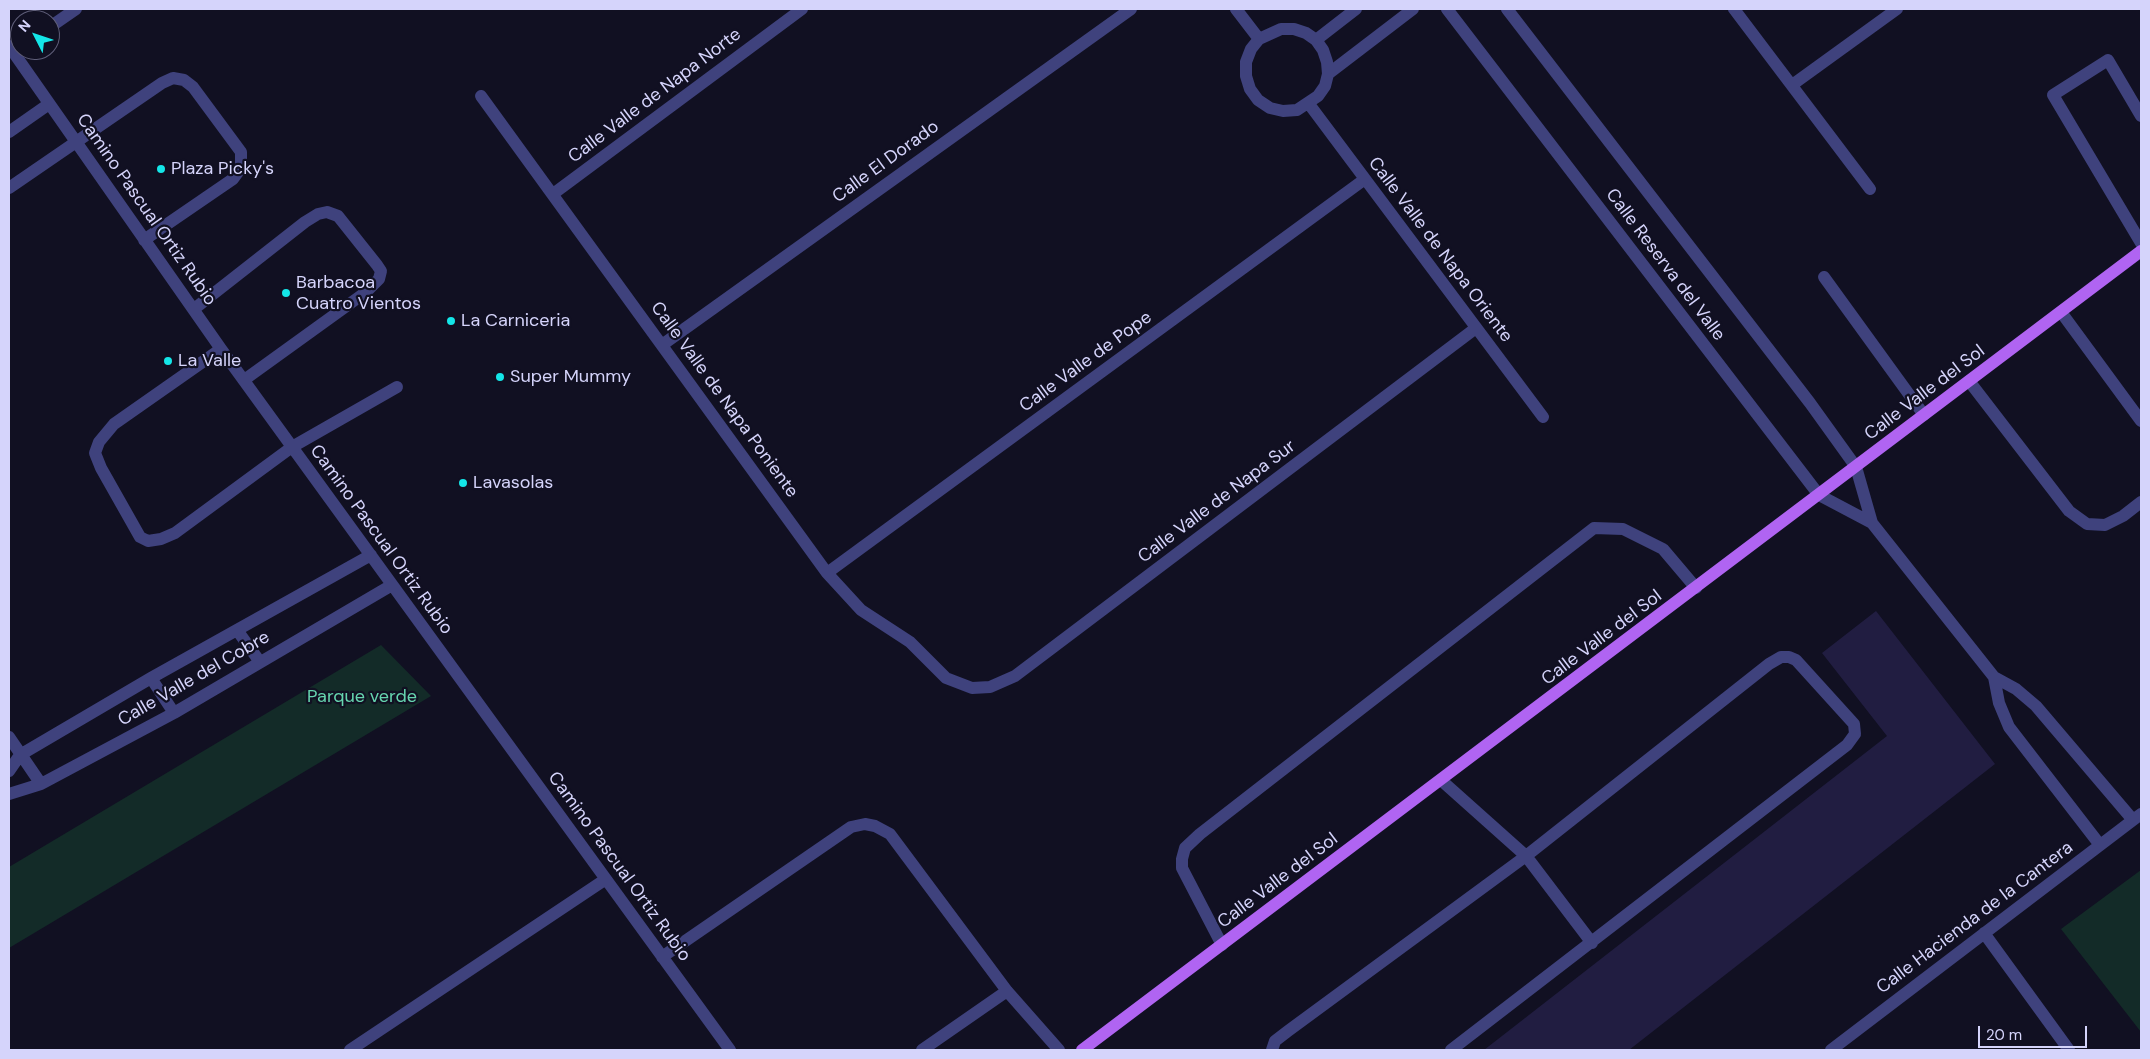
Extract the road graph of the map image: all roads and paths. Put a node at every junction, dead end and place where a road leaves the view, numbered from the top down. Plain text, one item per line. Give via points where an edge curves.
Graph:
1 (76, 9) edge
2 (802, 9) edge
3 (1130, 9) edge
4 (1236, 9) edge
5 (1356, 9) edge
6 (1413, 9) edge
7 (1448, 9) edge
8 (1507, 9) edge
9 (1734, 9) edge
10 (1897, 9) edge
11 (60, 20) edge
12 (1259, 39) junction
13 (1316, 40) junction
14 (21, 60) edge
15 (1328, 74) junction
16 (1792, 85) junction
17 (481, 96) dead end
18 (49, 104) junction
19 (1309, 104) junction
20 (2141, 116) edge
21 (9, 132) edge
22 (77, 143) junction
23 (1365, 179) junction
24 (9, 188) edge
25 (1870, 189) dead end
26 (553, 194) junction
27 (144, 240) junction
28 (2141, 243) edge
29 (2141, 251) edge
30 (1824, 277) dead end
31 (194, 309) junction
32 (2061, 312) junction
33 (1476, 328) junction
34 (662, 345) junction
35 (221, 349) junction
36 (244, 380) junction
37 (1969, 381) junction
38 (397, 387) dead end
39 (1924, 415) junction
40 (1543, 417) dead end
41 (2141, 421) edge
42 (292, 447) junction
43 (1856, 467) junction
44 (1819, 495) junction
45 (2141, 502) edge
46 (1872, 523) junction
47 (371, 555) junction
48 (827, 573) junction
49 (392, 585) junction
50 (1696, 588) junction
51 (237, 630) junction
52 (260, 662) junction
53 (1994, 677) junction
54 (151, 678) junction
55 (972, 688) joint
56 (174, 713) junction
57 (9, 737) edge
58 (20, 755) junction
59 (9, 771) edge
60 (1442, 781) junction
61 (41, 784) junction
62 (9, 794) edge
63 (2137, 817) edge
64 (2100, 845) junction
65 (1526, 856) junction
66 (606, 879) junction
67 (1984, 934) junction
68 (1592, 943) junction
69 (1222, 945) junction
70 (662, 957) junction
71 (1007, 990) junction
72 (350, 1050) edge
73 (730, 1050) edge
74 (922, 1050) edge
75 (1059, 1050) edge
76 (1082, 1050) edge
77 (1272, 1050) edge
78 (1451, 1050) edge
79 (1831, 1050) edge
80 (2070, 1050) edge

1 - 11 street
2 - 26 street, Calle Valle de Napa Norte
3 - 34 street, Calle El Dorado
4 - 12 street
5 - 13 street
6 - 15 street
7 - 44 street, Calle Reserva del Valle
8 - 43 street, Calle Reserva del Valle
9 - 16 street
10 - 16 street
12 - 13 street via 1281,29 1294,29
12 - 19 street via 1246,62 1250,89 1258,100 1283,111 1297,110
13 - 15 street via 1323,50
14 - 18 street, Camino Pascual Ortiz Rubio
15 - 19 street via 1325,86
16 - 25 street
17 - 26 street, Calle Valle de Napa Poniente
18 - 21 street
18 - 22 street, Camino Pascual Ortiz Rubio
19 - 23 street, Calle Valle de Napa Oriente
20 - 28 street via 2108,60 2053,95
22 - 24 street
22 - 27 street, Camino Pascual Ortiz Rubio
22 - 27 street via 173,78 184,80 193,87 241,152 241,168 232,179
23 - 33 street, Calle Valle de Napa Oriente
23 - 48 street, Calle Valle de Pope
26 - 34 street, Calle Valle de Napa Poniente
27 - 31 street, Camino Pascual Ortiz Rubio
29 - 32 main road, Calle Valle del Sol
30 - 39 street
31 - 35 street, Camino Pascual Ortiz Rubio
31 - 36 street via 318,214 327,212 338,216 377,265 381,271 379,279 366,292
32 - 37 main road, Calle Valle del Sol
32 - 41 street
33 - 40 street, Calle Valle de Napa Oriente
33 - 55 street, Calle Valle de Napa Sur via 1015,676 990,687
34 - 48 street, Calle Valle de Napa Poniente
35 - 36 street, Camino Pascual Ortiz Rubio
35 - 42 street via 114,424 99,442 95,453 101,468 140,537 148,541 175,533
36 - 42 street, Camino Pascual Ortiz Rubio
37 - 39 main road, Calle Valle del Sol
37 - 45 street via 2069,511 2086,524 2105,525
38 - 42 street
39 - 43 main road, Calle Valle del Sol
42 - 47 street, Camino Pascual Ortiz Rubio
43 - 44 main road, Calle Valle del Sol
43 - 46 street, Calle Reserva del Valle
44 - 46 street, Calle Reserva del Valle
44 - 50 main road, Calle Valle del Sol
46 - 53 street, Calle Reserva del Valle
47 - 49 street, Camino Pascual Ortiz Rubio
47 - 51 street, Calle Valle del Cobre
48 - 55 street, Calle Valle de Napa Poniente via 861,610 910,642 946,678
49 - 52 street, Calle Valle del Cobre
49 - 66 street, Camino Pascual Ortiz Rubio
50 - 60 main road, Calle Valle del Sol
50 - 69 street via 1663,549 1623,529 1594,528 1185,848 1182,868
51 - 52 street
51 - 54 street, Calle Valle del Cobre
52 - 56 street, Calle Valle del Cobre
53 - 63 street, Calle Reserva del Valle via 2016,689 2036,706
53 - 64 street, Calle Reserva del Valle via 1999,703 2009,727
54 - 56 street
54 - 58 street, Calle Valle del Cobre
56 - 61 street, Calle Valle del Cobre
57 - 58 street
58 - 59 street, Calle Valle del Cobre
58 - 61 street
60 - 65 street
60 - 69 main road, Calle Valle del Sol
61 - 62 street, Calle Valle del Cobre
63 - 64 street, Calle Hacienda de la Cantera
64 - 67 street, Calle Hacienda de la Cantera
65 - 68 street
65 - 68 street via 1781,657 1796,660 1854,724 1855,734 1848,744
65 - 77 street via 1288,1031 1275,1041
66 - 70 street, Camino Pascual Ortiz Rubio
66 - 72 street
67 - 79 street, Calle Hacienda de la Cantera
67 - 80 street
68 - 78 street
69 - 76 main road, Calle Valle del Sol
70 - 71 street via 851,826 865,824 890,834
70 - 73 street, Camino Pascual Ortiz Rubio
71 - 74 street
71 - 75 street

